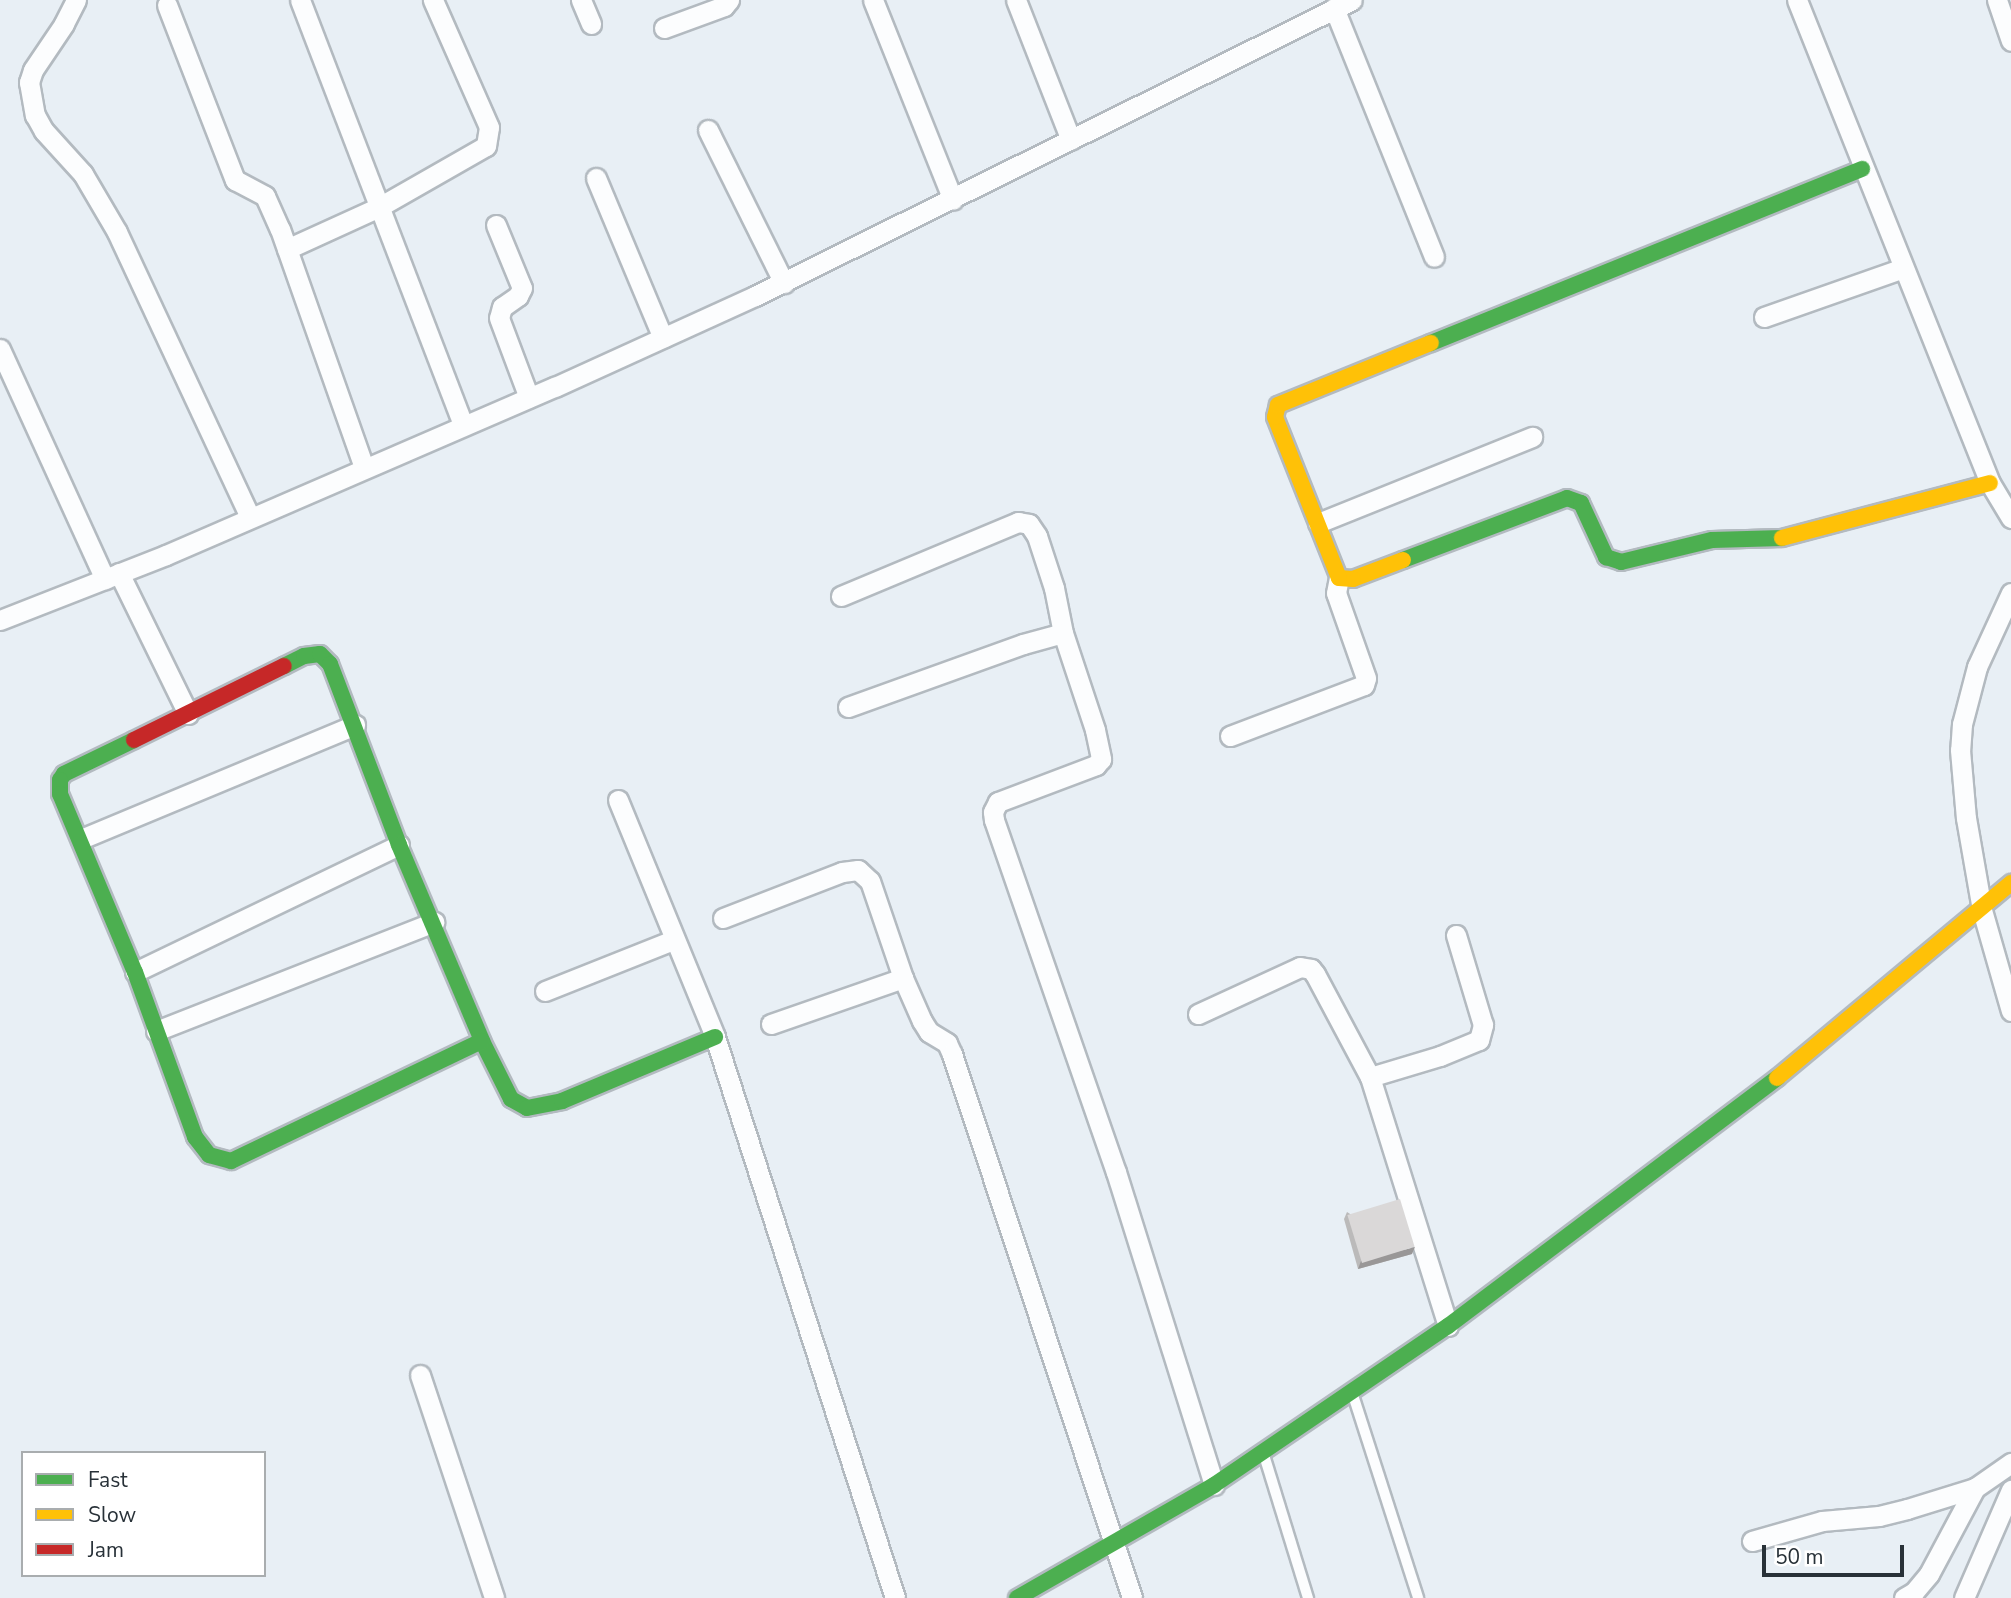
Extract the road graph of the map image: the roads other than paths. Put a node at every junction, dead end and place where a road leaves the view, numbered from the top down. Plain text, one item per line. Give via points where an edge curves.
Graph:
1 (76, 0) edge
2 (300, 0) edge
3 (433, 0) edge
4 (581, 0) edge
5 (729, 0) edge
6 (873, 0) edge
7 (1016, 0) edge
8 (1797, 0) edge
9 (1997, 0) edge
10 (1343, 4) edge
11 (167, 5) dead end
12 (591, 24) dead end
13 (664, 28) dead end
14 (2011, 41) edge
15 (708, 130) dead end
16 (1071, 141) junction
17 (1862, 169) junction
18 (596, 178) dead end
19 (953, 200) junction
20 (379, 207) junction
21 (496, 225) dead end
22 (287, 249) junction
23 (1434, 257) dead end
24 (1903, 268) junction
25 (785, 282) junction
26 (1764, 317) dead end
27 (663, 338) junction
28 (0, 349) edge
29 (528, 398) junction
30 (463, 425) junction
31 (1532, 437) dead end
32 (364, 467) junction
33 (1990, 483) junction
34 (250, 517) junction
35 (2011, 518) edge
36 (1318, 523) junction
37 (112, 576) junction
38 (1339, 578) junction
39 (2011, 593) edge
40 (841, 596) dead end
41 (0, 620) edge
42 (1063, 633) junction
43 (848, 706) dead end
44 (188, 714) junction
45 (355, 725) junction
46 (1230, 736) dead end
47 (618, 800) dead end
48 (81, 839) junction
49 (399, 845) junction
50 (2011, 883) edge
51 (1982, 910) junction
52 (723, 918) dead end
53 (434, 922) junction
54 (1456, 935) dead end
55 (673, 940) junction
56 (135, 972) junction
57 (903, 978) junction
58 (545, 991) dead end
59 (2011, 1011) edge
60 (1198, 1013) dead end
61 (771, 1024) dead end
62 (156, 1031) junction
63 (715, 1037) junction
64 (482, 1041) junction
65 (1370, 1077) junction
66 (1448, 1326) junction
67 (420, 1375) dead end
68 (1352, 1392) junction
69 (1263, 1453) junction
70 (2011, 1463) edge
71 (1214, 1485) junction
72 (1975, 1488) junction
73 (2011, 1490) edge
74 (1112, 1541) junction
75 (1752, 1541) dead end
76 (494, 1598) edge
77 (894, 1598) edge
78 (1017, 1598) edge
79 (1132, 1598) edge
80 (1308, 1598) edge
81 (1418, 1598) edge
82 (1905, 1598) edge
83 (1964, 1598) edge

1 - 34 street via 33,70 30,101 44,131 83,174 117,232
2 - 20 street
3 - 20 street via 487,121 489,141 481,151
4 - 12 street
5 - 13 street via 724,6
6 - 19 street
7 - 16 street
8 - 17 street via 1842,107
9 - 14 street
10 - 16 street
10 - 23 street
11 - 22 street via 234,180 265,196
15 - 25 street
16 - 19 street
17 - 24 street
17 - 36 street via 1278,405 1275,417
18 - 27 street
19 - 25 street
20 - 22 street
20 - 30 street
21 - 29 street via 522,288 502,307 499,318
22 - 32 street
24 - 26 street
24 - 33 street
25 - 27 street
27 - 29 street
28 - 37 street
29 - 30 street
30 - 32 street
31 - 36 street
32 - 34 street
33 - 35 street
33 - 38 street via 1780,539 1712,540 1621,562 1606,557 1581,503 1567,498 1353,579
34 - 37 street
36 - 38 street
37 - 41 street
37 - 44 street
38 - 46 street via 1335,593 1366,678 1364,685
39 - 51 street via 1977,667 1962,724 1966,818
40 - 42 street via 1024,522 1033,527 1044,555
42 - 43 street
42 - 71 street via 1101,759 1096,765 998,802 994,820 1116,1172
44 - 45 street via 312,653 330,664
44 - 48 street via 62,776 61,794
45 - 48 street
45 - 49 street
47 - 55 street
48 - 56 street
49 - 53 street
49 - 56 street
50 - 51 street
51 - 59 street
51 - 66 street via 1793,1066
52 - 57 street via 858,870 870,881
53 - 62 street
53 - 64 street
54 - 65 street via 1483,1025 1479,1040
55 - 58 street
55 - 63 street
56 - 62 street
57 - 61 street
57 - 74 street via 925,1026 947,1043 955,1062
60 - 65 street via 1300,967 1311,969
62 - 64 street via 200,1145 209,1156 231,1161
63 - 64 street via 538,1108 511,1099
63 - 77 street
65 - 66 street
66 - 68 street
67 - 76 street
68 - 69 street
68 - 81 lane
69 - 71 street
69 - 80 lane
70 - 72 street
71 - 74 street
72 - 75 street via 1890,1514 1822,1521
72 - 82 street via 1929,1574
73 - 83 street
74 - 78 street
74 - 79 street

